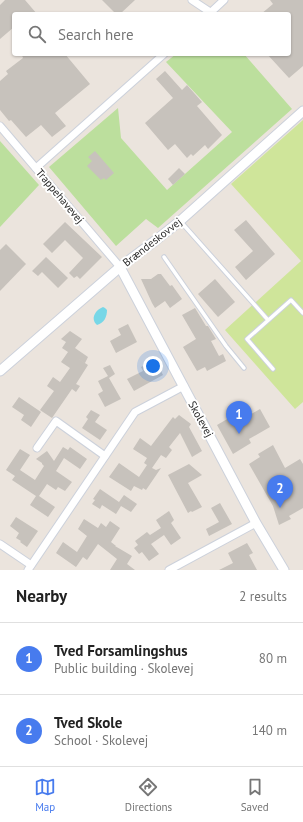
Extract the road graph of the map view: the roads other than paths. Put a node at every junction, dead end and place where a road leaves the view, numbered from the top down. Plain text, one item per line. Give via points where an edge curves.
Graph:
1 (192, 0) edge
2 (224, 0) edge
3 (209, 12) edge
4 (211, 12) edge
5 (162, 56) edge
6 (303, 111) edge
7 (0, 126) edge
8 (36, 168) junction
9 (180, 221) junction
10 (164, 257) dead end
11 (120, 267) junction
12 (303, 313) edge
13 (268, 320) junction
14 (244, 368) dead end
15 (273, 369) dead end
16 (0, 371) edge
17 (184, 386) junction
18 (37, 448) dead end
19 (105, 456) junction
20 (256, 523) junction
21 (0, 544) edge
22 (30, 567) edge
23 (169, 570) edge
24 (284, 570) edge

1 - 3 street
2 - 4 street
5 - 8 street
6 - 9 street, Brændeskovvej
7 - 8 street, Trappehavevej
8 - 11 street, Trappehavevej
9 - 11 street, Brændeskovvej
9 - 13 lane
10 - 14 lane
11 - 16 street, Brændeskovvej
11 - 17 street, Skolevej
12 - 13 lane via 291,300
13 - 15 lane via 247,339
17 - 19 street via 135,412
17 - 20 street, Skolevej
18 - 19 street via 56,421
19 - 22 street
20 - 23 street
20 - 24 street, Skolevej
21 - 22 street

